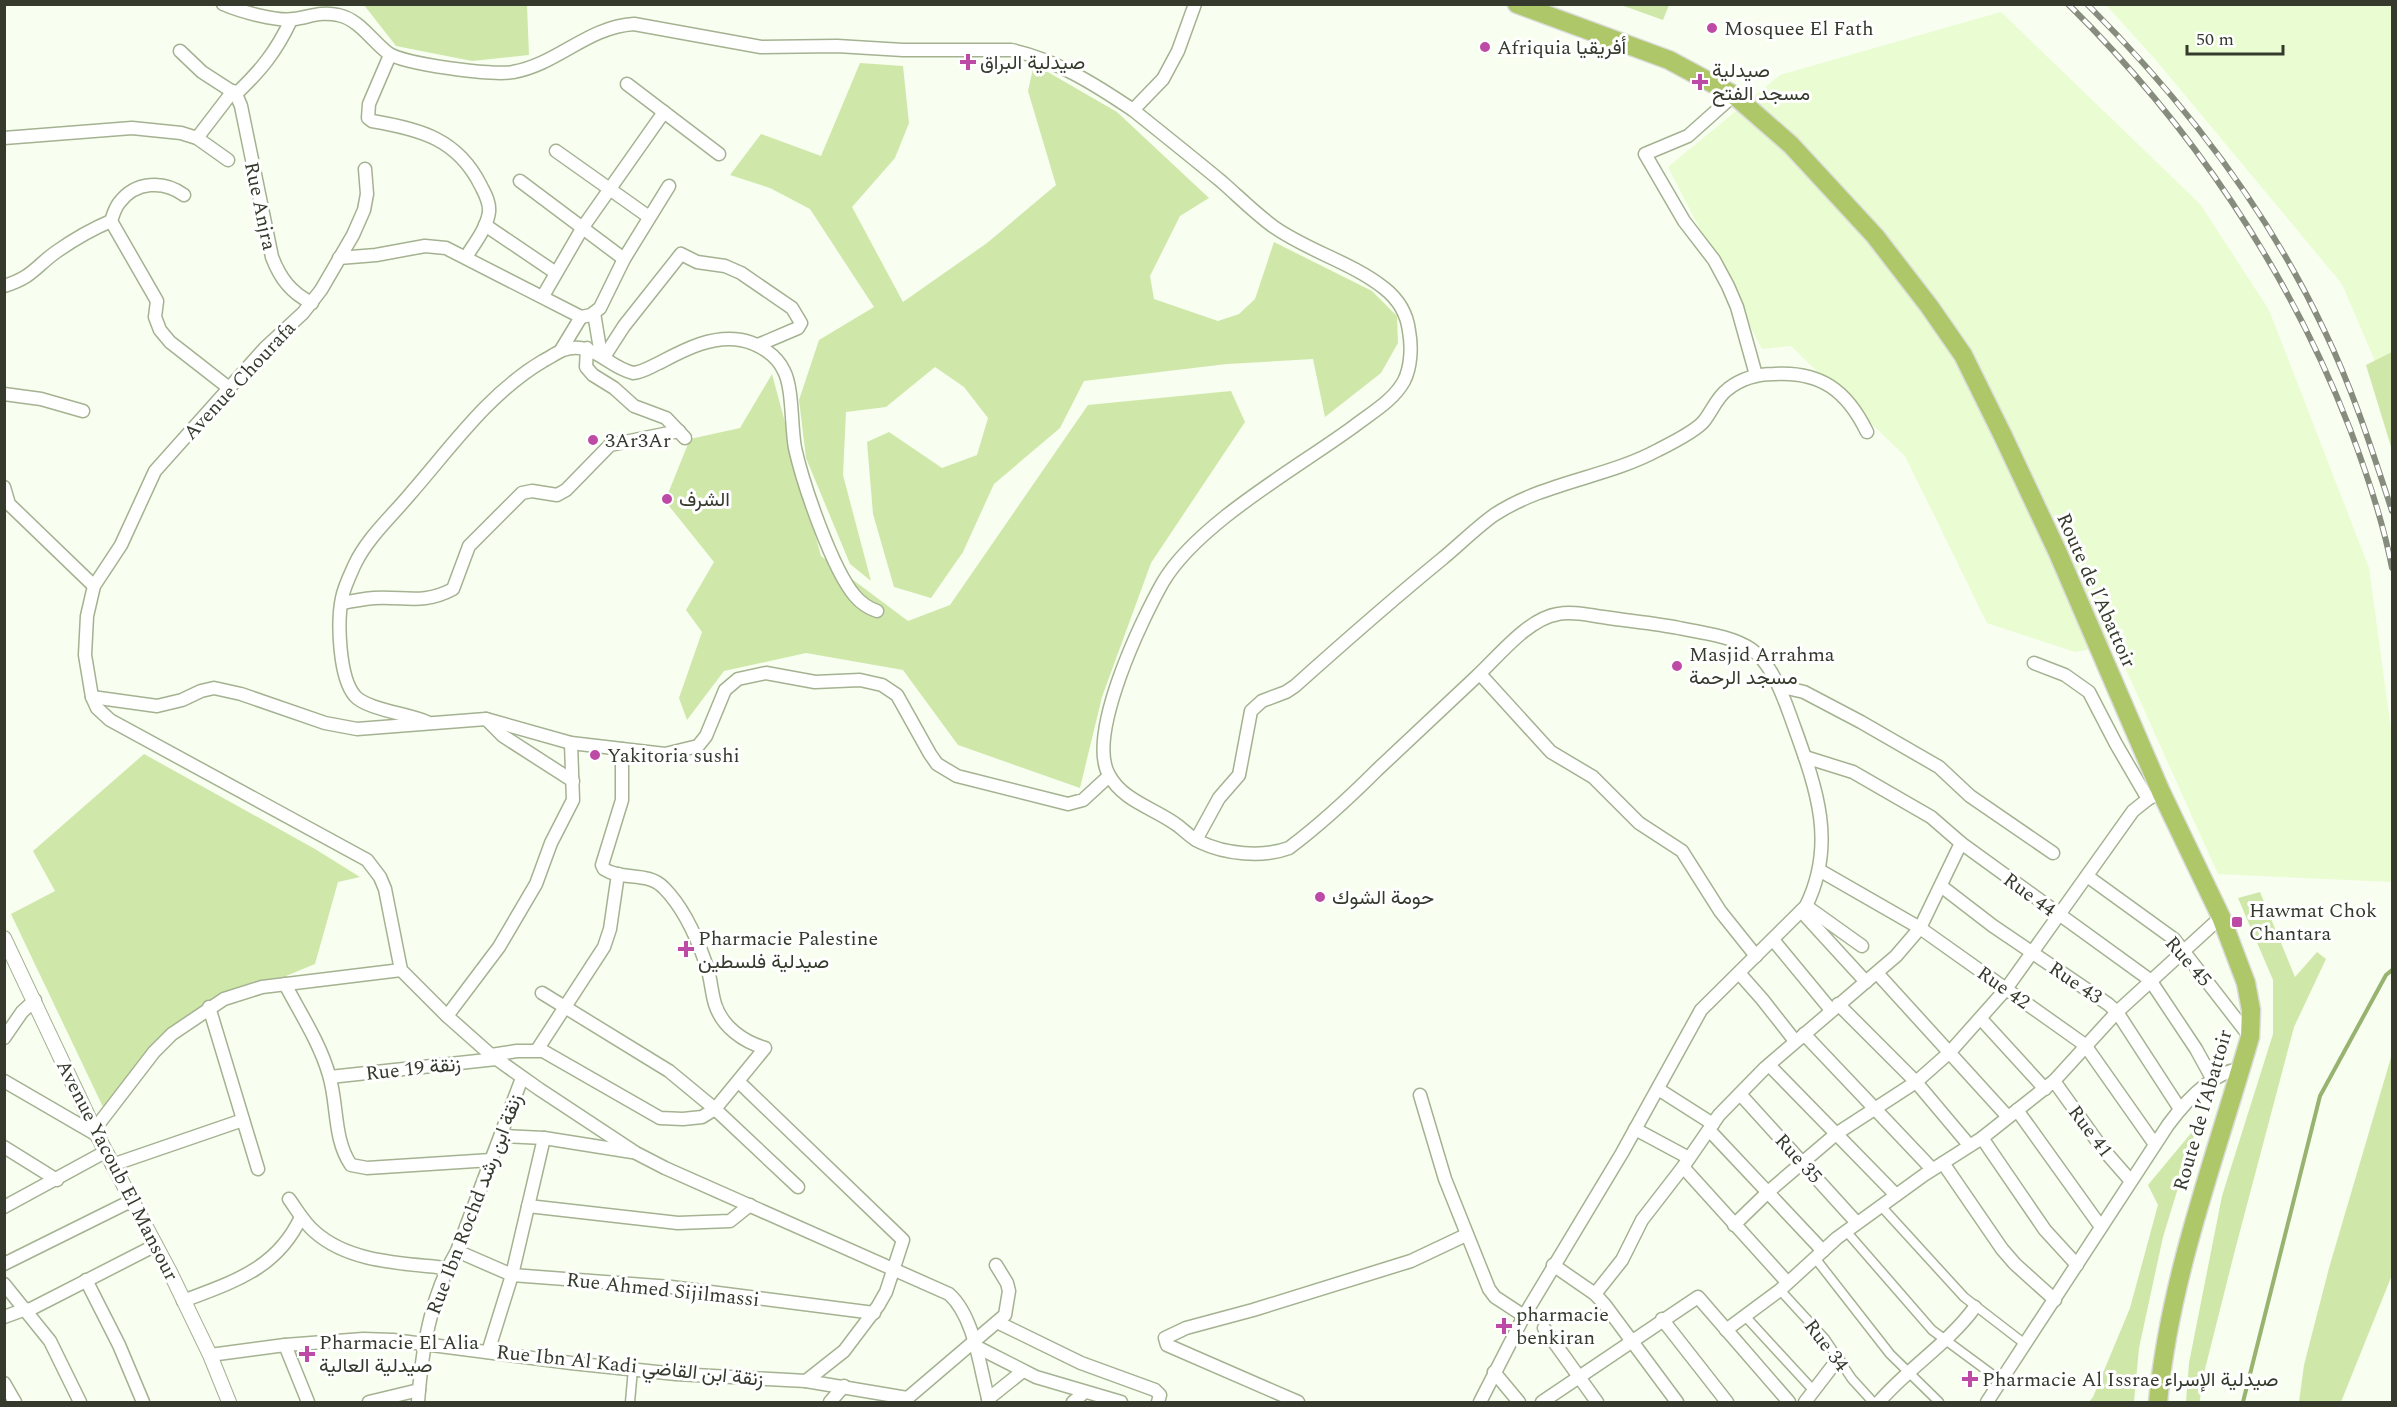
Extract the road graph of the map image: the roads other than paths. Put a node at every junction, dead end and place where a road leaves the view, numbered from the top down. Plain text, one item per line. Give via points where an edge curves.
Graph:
1 (223, 4) edge
2 (1195, 4) edge
3 (1517, 4) edge
4 (291, 20) junction
5 (180, 51) dead end
6 (390, 55) junction
7 (627, 84) dead end
8 (234, 92) junction
9 (1734, 95) junction
10 (1133, 110) junction
11 (664, 112) junction
12 (4, 138) edge
13 (197, 138) junction
14 (556, 151) dead end
15 (719, 154) dead end
16 (228, 160) dead end
17 (365, 169) dead end
18 (520, 181) dead end
19 (669, 186) dead end
20 (610, 188) junction
21 (184, 195) dead end
22 (649, 217) junction
23 (111, 221) junction
24 (485, 225) junction
25 (583, 227) junction
26 (466, 257) junction
27 (339, 258) junction
28 (624, 259) junction
29 (556, 273) junction
30 (4, 286) edge
31 (543, 296) junction
32 (312, 303) junction
33 (594, 313) junction
34 (581, 317) junction
35 (758, 345) junction
36 (587, 348) junction
37 (561, 351) junction
38 (603, 356) junction
39 (1756, 375) junction
40 (229, 388) junction
41 (4, 394) edge
42 (83, 411) dead end
43 (1867, 432) dead end
44 (4, 487) edge
45 (7, 506) edge
46 (94, 586) junction
47 (342, 603) junction
48 (877, 611) dead end
49 (2034, 663) dead end
50 (1480, 674) junction
51 (1779, 686) junction
52 (92, 697) junction
53 (486, 719) junction
54 (428, 723) junction
55 (571, 743) junction
56 (621, 749) junction
57 (1805, 757) junction
58 (1109, 776) junction
59 (573, 781) junction
60 (2154, 796) junction
61 (1196, 840) junction
62 (1961, 843) junction
63 (2053, 853) dead end
64 (1819, 870) junction
65 (618, 874) junction
66 (2087, 876) junction
67 (1941, 886) junction
68 (1803, 909) junction
69 (2060, 916) junction
70 (2220, 917) junction
71 (1920, 928) junction
72 (4, 938) edge
73 (1774, 941) junction
74 (1862, 946) dead end
75 (2184, 951) junction
76 (2033, 953) junction
77 (1756, 956) junction
78 (9, 961) edge
79 (401, 970) junction
80 (1739, 973) junction
81 (1878, 973) junction
82 (2150, 980) junction
83 (1866, 982) junction
84 (285, 984) junction
85 (2006, 989) junction
86 (542, 993) dead end
87 (35, 1000) junction
88 (209, 1007) junction
89 (1835, 1007) junction
90 (566, 1008) junction
91 (2117, 1012) junction
92 (447, 1016) junction
93 (1981, 1019) junction
94 (2250, 1037) junction
95 (4, 1038) edge
96 (1800, 1038) junction
97 (2085, 1045) junction
98 (537, 1050) junction
99 (1950, 1052) junction
100 (493, 1057) junction
101 (1768, 1065) junction
102 (2240, 1069) junction
103 (330, 1077) junction
104 (522, 1078) junction
105 (2214, 1080) junction
106 (4, 1082) edge
107 (739, 1082) junction
108 (1916, 1082) junction
109 (2049, 1085) junction
110 (1658, 1089) junction
111 (1740, 1094) junction
112 (1419, 1095) dead end
113 (1875, 1108) junction
114 (715, 1109) junction
115 (2180, 1109) junction
116 (2013, 1114) junction
117 (243, 1120) junction
118 (1711, 1127) junction
119 (1635, 1129) junction
120 (96, 1132) junction
121 (1836, 1134) junction
122 (501, 1136) junction
123 (544, 1138) junction
124 (1982, 1138) junction
125 (2154, 1143) junction
126 (1969, 1145) junction
127 (4, 1147) edge
128 (105, 1152) junction
129 (636, 1153) junction
130 (491, 1160) junction
131 (1686, 1162) junction
132 (1804, 1163) junction
133 (112, 1165) junction
134 (1938, 1166) junction
135 (258, 1169) dead end
136 (57, 1180) junction
137 (2130, 1180) junction
138 (798, 1187) dead end
139 (1768, 1192) junction
140 (1896, 1195) junction
141 (289, 1199) dead end
142 (133, 1200) junction
143 (750, 1204) junction
144 (1880, 1205) junction
145 (528, 1206) junction
146 (4, 1207) edge
147 (301, 1216) junction
148 (1857, 1223) junction
149 (1734, 1225) junction
150 (2101, 1227) junction
151 (1846, 1231) junction
152 (1466, 1235) junction
153 (156, 1245) junction
154 (457, 1251) junction
155 (1819, 1254) junction
156 (4, 1264) edge
157 (996, 1265) dead end
158 (1553, 1265) junction
159 (2077, 1265) junction
160 (447, 1268) junction
161 (892, 1269) junction
162 (512, 1275) junction
163 (86, 1280) junction
164 (4, 1284) edge
165 (1783, 1286) junction
166 (1595, 1294) junction
167 (183, 1300) junction
168 (2055, 1300) junction
169 (1975, 1307) junction
170 (26, 1310) junction
171 (874, 1313) junction
172 (1524, 1316) junction
173 (1745, 1316) junction
174 (4, 1317) edge
175 (1001, 1319) junction
176 (1662, 1319) junction
177 (1544, 1328) dead end
178 (1726, 1330) junction
179 (1633, 1341) junction
180 (1945, 1341) junction
181 (424, 1344) junction
182 (976, 1344) junction
183 (2025, 1344) junction
184 (285, 1345) junction
185 (488, 1352) junction
186 (210, 1355) junction
187 (1838, 1359) junction
188 (633, 1369) junction
189 (1023, 1371) junction
190 (1494, 1372) junction
191 (1908, 1374) junction
192 (1579, 1377) junction
193 (2001, 1381) junction
194 (806, 1382) junction
195 (4, 1383) edge
196 (844, 1386) junction
197 (1814, 1391) junction
198 (1085, 1392) junction
199 (418, 1396) edge
200 (905, 1400) edge
201 (989, 1401) edge
202 (15, 1402) edge
203 (80, 1402) edge
204 (143, 1402) edge
205 (229, 1402) edge
206 (308, 1402) edge
207 (369, 1402) edge
208 (630, 1402) edge
209 (830, 1402) edge
210 (1073, 1402) edge
211 (1121, 1402) edge
212 (1158, 1402) edge
213 (1298, 1402) edge
214 (1480, 1402) edge
215 (1519, 1402) edge
216 (1542, 1402) edge
217 (1597, 1402) edge
218 (1677, 1402) edge
219 (1727, 1402) edge
220 (1789, 1402) edge
221 (1805, 1402) edge
222 (1873, 1402) edge
223 (1879, 1402) edge
224 (1939, 1402) edge
225 (1987, 1402) edge
226 (2158, 1402) edge

1 - 4 street
2 - 10 street via 1163,79
3 - 9 main road, Route de l’Abattoir via 1669,60
4 - 6 street via 314,14 339,15 359,26
4 - 8 street via 261,70
5 - 8 street via 202,72
6 - 10 street via 434,66 511,73 557,55 601,31 634,24 761,47 1011,50 1051,62
6 - 24 street via 369,104 368,118 431,135 458,153 486,197 489,213
7 - 11 street
8 - 13 street
8 - 32 street, Rue Anjra via 241,106 272,257 282,279
9 - 39 street via 1688,136 1645,154 1728,286
9 - 60 main road, Route de l’Abattoir via 1791,145 1875,236 1963,355 2058,553
10 - 58 street via 1274,227 1386,289 1404,309 1410,358 1405,379 1394,396 1239,507 1196,543 1166,578 1146,612 1107,713 1102,742
11 - 15 street
11 - 20 street
12 - 13 street via 132,128
13 - 16 street
14 - 20 street
17 - 27 street, Avenue Chourafa via 364,210
18 - 25 street
19 - 22 street
20 - 22 street
20 - 25 street
21 - 23 street via 159,184 140,187 118,203
22 - 28 street
23 - 30 street via 54,253 31,275
23 - 40 street via 153,294 160,330
24 - 26 street
24 - 29 street
25 - 28 street
25 - 29 street
26 - 27 street via 432,246
26 - 31 street
27 - 32 street, Avenue Chourafa
28 - 33 street
29 - 31 street
31 - 34 street
32 - 40 street, Avenue Chourafa
33 - 34 street
33 - 38 street
34 - 37 street
35 - 38 street via 737,339 706,341 637,373
35 - 38 street via 798,328 799,316 770,291 729,267 703,264 681,254
35 - 48 street via 785,372 798,460 841,574 860,601
36 - 37 street
36 - 38 street
36 - 47 street via 586,367 593,375 634,406 666,418 682,434 610,445 566,490 556,495 522,493 469,546 453,589 443,594 427,599 375,598
37 - 47 street via 507,386 370,539 355,563
39 - 43 street via 1800,374 1818,379 1844,398
39 - 61 street via 1728,389 1702,424 1657,451 1544,491 1495,515 1295,686 1262,701 1248,720 1239,775 1219,798
40 - 46 street, Avenue Chourafa via 155,471 121,545
41 - 42 street
44 - 45 street
45 - 46 street
46 - 52 street via 85,643
47 - 54 street via 342,655 353,694 368,705
49 - 60 street via 2065,675 2089,692 2116,744
50 - 51 street via 1514,638 1536,624 1557,614 1576,614 1668,626 1738,641 1758,655
50 - 61 street via 1349,799 1289,848 1252,855
50 - 77 street via 1551,752 1593,777 1639,824 1682,851 1720,911
51 - 57 street
51 - 63 street via 1804,692 1939,766 1970,796
52 - 54 street via 157,706 214,688 325,723 357,729
52 - 79 street via 110,720 368,860 385,889
53 - 54 street
53 - 55 street
53 - 59 street via 503,736
55 - 56 street
55 - 59 street
56 - 58 street via 665,754 698,746 727,687 738,678 766,674 815,682 860,680 887,687 902,700 937,764 957,776 1068,804 1083,800
56 - 65 street via 622,800 602,865 605,871
57 - 62 street, Rue 44 via 1853,772 1931,817
57 - 64 street via 1821,815
58 - 61 street via 1128,797
59 - 92 street via 571,805 527,901 499,947
60 - 66 street via 2133,811
60 - 70 main road, Route de l’Abattoir
62 - 67 street
62 - 69 street, Rue 44
64 - 68 street
64 - 71 street, Rue 42
65 - 90 street via 608,938
65 - 107 street via 654,880 669,894 702,953 720,1015 740,1037 765,1048
66 - 69 street
66 - 75 street, Rue 45 via 2174,939
67 - 71 street
67 - 76 street, Rue 43
68 - 73 street
68 - 74 street
68 - 83 street
69 - 76 street
69 - 82 street, Rue 44
70 - 75 street
70 - 94 main road, Route de l’Abattoir via 2246,983
71 - 81 street
71 - 85 street, Rue 42
72 - 78 street, Avenue Yacoub El Mansour
73 - 77 street
73 - 89 street
75 - 82 street
75 - 94 street, Rue 45
76 - 85 street
76 - 91 street, Rue 43
77 - 80 street
78 - 87 street, Avenue Yacoub El Mansour
79 - 84 street
79 - 92 street
80 - 96 street
80 - 110 street via 1701,1010
81 - 83 street
81 - 99 street
82 - 91 street
82 - 105 street, Rue 44
83 - 89 street
84 - 88 street via 240,992
84 - 103 street
85 - 93 street
85 - 97 street, Rue 42
86 - 90 street
87 - 95 street
87 - 120 street, Avenue Yacoub El Mansour
88 - 117 street
88 - 120 street via 154,1052
89 - 96 street
89 - 108 street
90 - 98 street
90 - 114 street via 644,1054
91 - 97 street
91 - 115 street, Rue 43
92 - 100 street
93 - 99 street
93 - 109 street, Rue 41
94 - 102 main road, Route de l’Abattoir
96 - 101 street
96 - 113 street
97 - 109 street
97 - 125 street, Rue 42
98 - 100 street, Rue 19 زنقة
98 - 114 street via 660,1118 697,1118
99 - 108 street
99 - 116 street
100 - 103 street, Rue 19 زنقة
100 - 104 street
101 - 111 street
101 - 121 street
102 - 105 street
102 - 226 main road, Route de l’Abattoir via 2190,1232 2171,1310
103 - 130 street via 340,1136 351,1164 367,1168
104 - 122 street, Rue Ibn Rochd زنقة ابن رشد
104 - 129 street
105 - 115 street
106 - 120 street
107 - 114 street
107 - 161 street via 902,1238
108 - 113 street
108 - 126 street
109 - 116 street
109 - 137 street, Rue 41
110 - 118 street
110 - 119 street
111 - 118 street
111 - 132 street, Rue 35
112 - 152 street
113 - 121 street
113 - 134 street
114 - 138 street
115 - 125 street
116 - 124 street
116 - 150 street
117 - 133 street
117 - 135 street
118 - 131 street
118 - 139 street
119 - 131 street
119 - 158 street
120 - 128 street, Avenue Yacoub El Mansour
121 - 132 street
121 - 140 street
122 - 123 street
122 - 130 street, Rue Ibn Rochd زنقة ابن رشد
123 - 129 street
123 - 145 street
124 - 126 street
124 - 159 street via 2045,1230
125 - 137 street
126 - 134 street
127 - 136 street
128 - 133 street, Avenue Yacoub El Mansour
128 - 136 street
129 - 143 street
130 - 154 street, Rue Ibn Rochd زنقة ابن رشد
131 - 149 street
131 - 166 street via 1642,1220 1622,1260
132 - 139 street
132 - 148 street, Rue 35
133 - 142 street, Avenue Yacoub El Mansour
134 - 140 street
134 - 168 street via 2014,1264
136 - 146 street
137 - 150 street
139 - 149 street
139 - 155 street
140 - 144 street
141 - 147 street
142 - 153 street, Avenue Yacoub El Mansour
142 - 156 street
143 - 145 street via 730,1221 678,1223
143 - 161 street
144 - 148 street
144 - 169 street
145 - 162 street
147 - 160 street via 313,1231 347,1251
147 - 167 street via 281,1250 265,1263
148 - 151 street
149 - 165 street
150 - 159 street
151 - 155 street
151 - 180 street
152 - 172 street via 1489,1289
152 - 213 street via 1411,1261 1186,1328 1165,1338 1167,1345
153 - 163 street
153 - 167 street, Avenue Yacoub El Mansour
154 - 160 street, Rue Ibn Rochd زنقة ابن رشد
154 - 162 street, Rue Ahmed Sijilmassi
155 - 165 street
155 - 191 street
157 - 175 street via 1010,1294
158 - 166 street
158 - 172 street
159 - 168 street
160 - 181 street, Rue Ibn Rochd زنقة ابن رشد
161 - 171 street via 883,1299
161 - 182 street via 952,1296
162 - 171 street, Rue Ahmed Sijilmassi via 671,1287
162 - 185 street
163 - 170 street
163 - 204 street
164 - 170 street
165 - 173 street
165 - 187 street, Rue 34
166 - 179 street
167 - 186 street, Avenue Yacoub El Mansour
168 - 183 street
169 - 180 street
169 - 183 street
170 - 174 street
170 - 203 street via 50,1341
171 - 194 street via 844,1351
172 - 190 street
173 - 178 street
173 - 197 street
175 - 182 street
175 - 212 street via 1081,1363 1155,1390 1160,1394
176 - 178 street via 1698,1297
176 - 179 street
176 - 219 street
177 - 192 street
178 - 220 street
179 - 192 street
179 - 218 street
180 - 191 street
180 - 193 street
181 - 184 street, Rue Ibn Al Kadi زنقة ابن القاضي via 363,1339
181 - 185 street, Rue Ibn Al Kadi زنقة ابن القاضي
181 - 199 street, Rue Ibn Rochd زنقة ابن رشد
182 - 189 street
182 - 200 street
182 - 201 street
183 - 193 street
184 - 186 street, Rue Ibn Al Kadi زنقة ابن القاضي
184 - 206 street
185 - 188 street, Rue Ibn Al Kadi زنقة ابن القاضي
186 - 205 street, Avenue Yacoub El Mansour
187 - 197 street
187 - 222 street, Rue 34
188 - 194 street, Rue Ibn Al Kadi زنقة ابن القاضي
188 - 208 street
189 - 198 street
189 - 201 street
190 - 214 street
190 - 215 street
191 - 223 street
191 - 224 street
192 - 216 street
192 - 217 street
193 - 225 street
194 - 196 street, Rue Ibn Al Kadi زنقة ابن القاضي
195 - 202 street
196 - 200 street, Rue Ibn Al Kadi زنقة ابن القاضي
196 - 209 street
197 - 221 street
198 - 210 street
198 - 211 street
199 - 207 street

